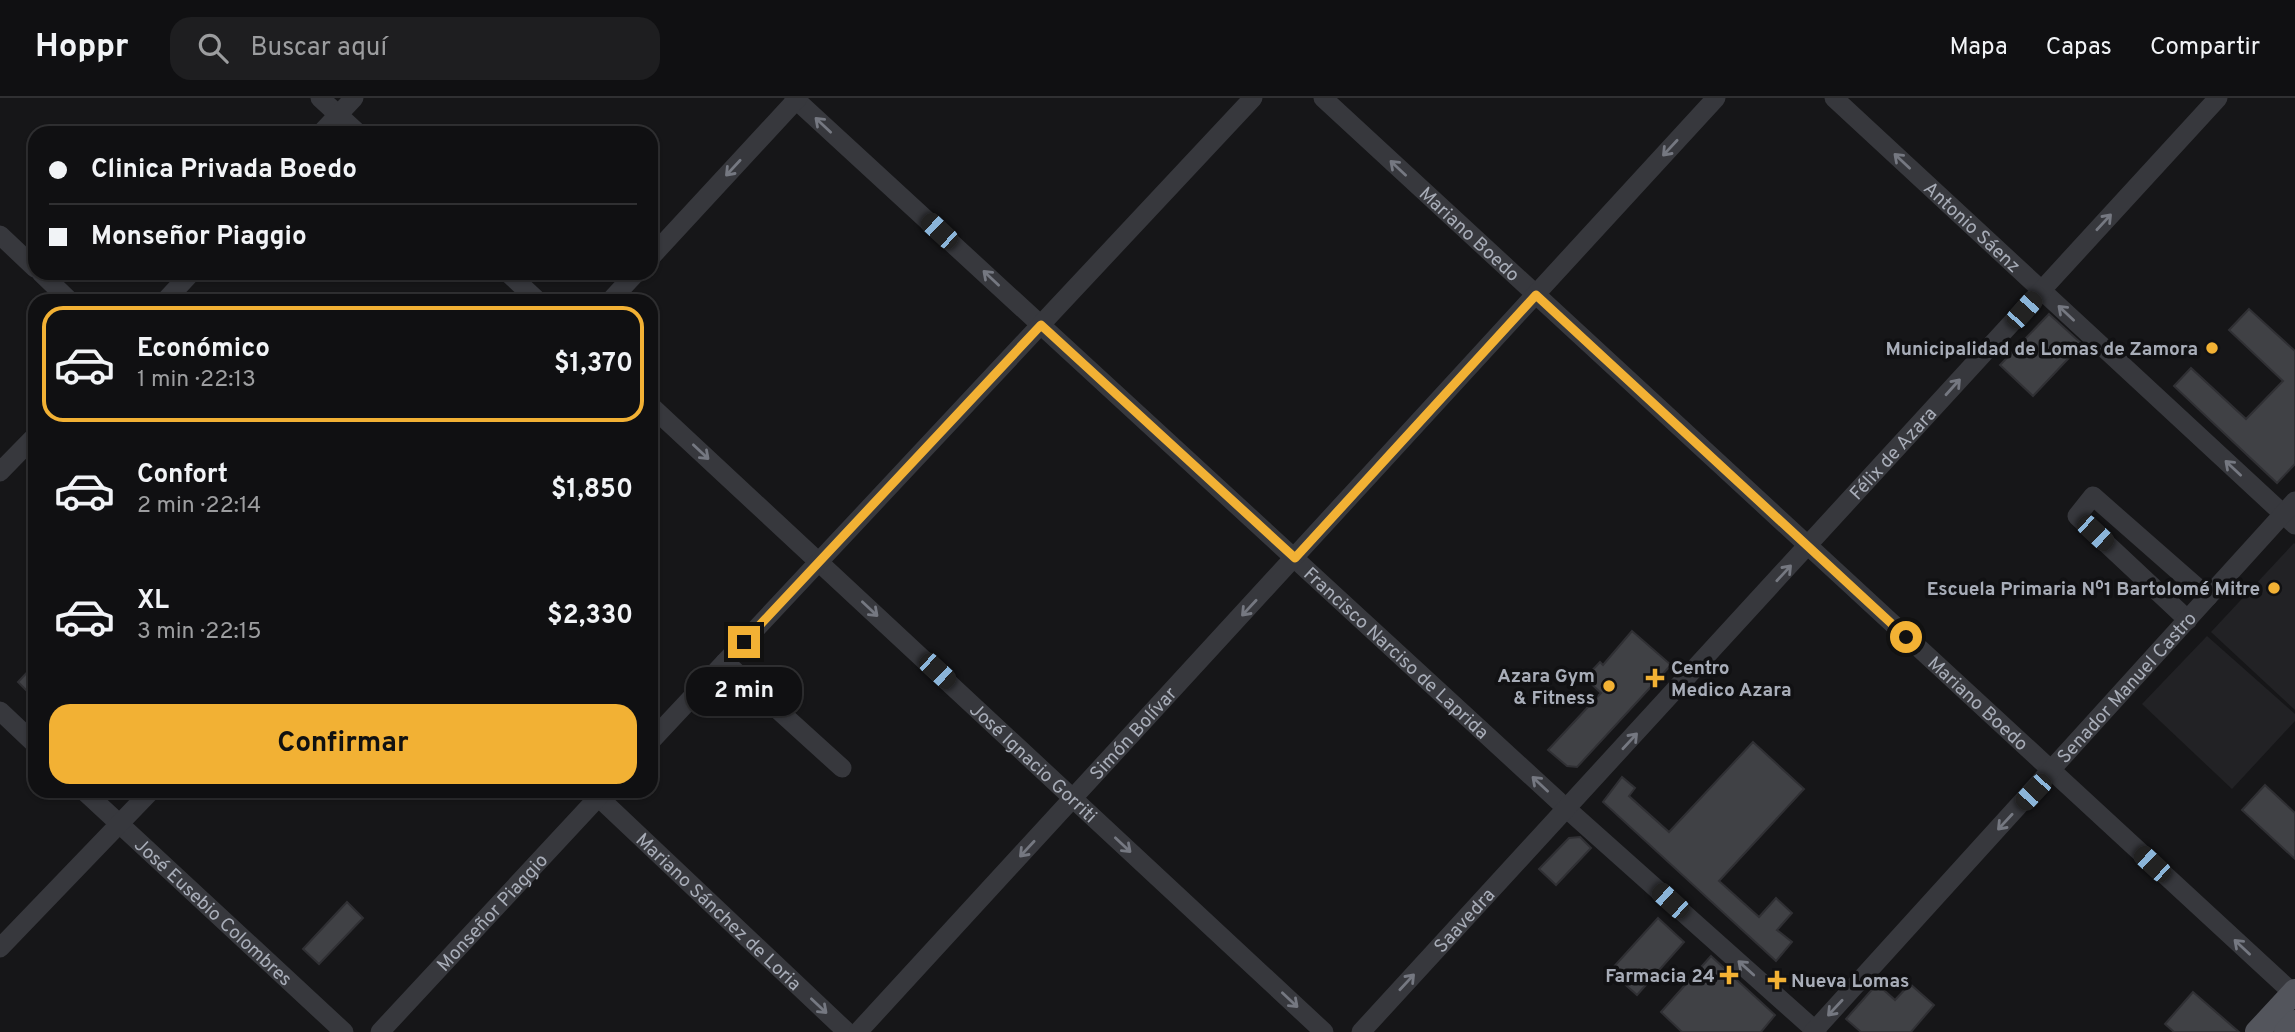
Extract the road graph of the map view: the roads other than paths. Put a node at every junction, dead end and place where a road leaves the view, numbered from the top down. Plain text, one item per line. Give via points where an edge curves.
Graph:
1 (320, 98) edge
2 (354, 98) edge
3 (1252, 98) edge
4 (1323, 98) edge
5 (1716, 98) edge
6 (1834, 98) edge
7 (2218, 98) edge
8 (796, 99) edge
9 (338, 115) junction
10 (328, 126) edge
11 (350, 126) edge
12 (0, 235) edge
13 (658, 249) edge
14 (28, 261) edge
15 (48, 280) edge
16 (184, 280) edge
17 (516, 280) edge
18 (630, 280) edge
19 (2041, 290) junction
20 (63, 294) edge
21 (172, 294) edge
22 (530, 294) edge
23 (616, 294) edge
24 (1536, 295) junction
25 (1041, 325) junction
26 (658, 413) edge
27 (28, 443) edge
28 (0, 472) edge
29 (2291, 513) edge
30 (1808, 547) junction
31 (1295, 558) junction
32 (820, 563) junction
33 (2208, 597) junction
34 (2188, 620) junction
35 (725, 662) junction
36 (0, 711) edge
37 (658, 734) edge
38 (28, 737) edge
39 (842, 768) dead end
40 (2052, 772) junction
41 (91, 798) edge
42 (144, 798) edge
43 (593, 798) edge
44 (603, 798) edge
45 (1073, 799) junction
46 (1567, 809) junction
47 (119, 825) junction
48 (0, 948) edge
49 (2294, 993) edge
50 (2295, 1022) edge
51 (1815, 1031) edge
52 (344, 1032) edge
53 (380, 1032) edge
54 (847, 1032) edge
55 (858, 1032) edge
56 (1324, 1032) edge
57 (1361, 1032) edge
58 (2257, 1032) edge
59 (2286, 1032) edge

1 - 9 street
2 - 9 street
3 - 25 street
24 -> 4 street, Mariano Boedo
5 -> 24 street, Simón Bolívar
19 -> 6 street, Antonio Sáenz
19 -> 7 street, Félix de Azara
8 -> 13 street
25 -> 8 street, Francisco Narciso de Laprida
9 - 10 street
9 - 11 street
12 - 14 street
15 - 20 street
16 - 21 street
17 - 22 street
18 - 23 street
29 -> 19 street, Antonio Sáenz
30 -> 19 street, Félix de Azara
24 - 30 street, Mariano Boedo
24 - 31 street, Simón Bolívar
25 - 31 street, Francisco Narciso de Laprida
25 - 32 street
26 -> 32 street, José Ignacio Gorriti
27 - 28 street
29 - 33 street, Senador Manuel Castro
30 - 40 street, Mariano Boedo
46 -> 30 street, Félix de Azara
31 -> 45 street, Simón Bolívar
46 -> 31 street, Francisco Narciso de Laprida
32 - 35 street
32 -> 45 street, José Ignacio Gorriti
33 - 34 street, Senador Manuel Castro
33 - 34 street via 2093,496 2077,516
34 - 40 street, Senador Manuel Castro
35 - 37 street
35 - 39 street
36 - 38 street
49 -> 40 street, Mariano Boedo
40 -> 51 street, Senador Manuel Castro
41 - 47 street, José Eusebio Colombres
42 - 47 street
43 - 53 street, Monseñor Piaggio
44 -> 54 street, Mariano Sánchez de Loria
45 -> 55 street, Simón Bolívar
45 -> 56 street, José Ignacio Gorriti
51 -> 46 street, Francisco Narciso de Laprida
57 -> 46 street, Saavedra
47 - 48 street
47 - 52 street, José Eusebio Colombres
49 - 58 main road
50 - 59 main road

